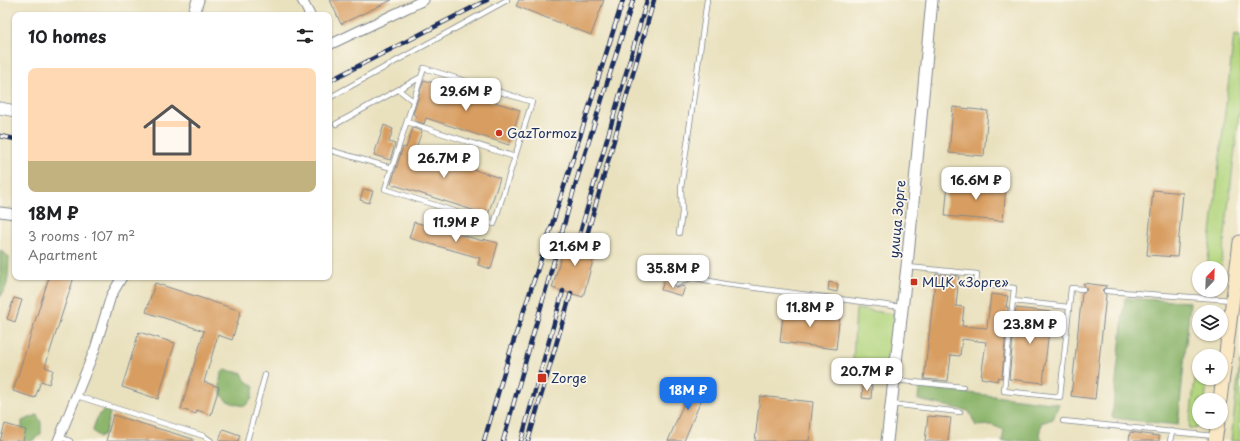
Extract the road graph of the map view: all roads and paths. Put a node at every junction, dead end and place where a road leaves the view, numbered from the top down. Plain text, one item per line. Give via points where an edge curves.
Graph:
1 (198, 0) edge
2 (302, 0) edge
3 (424, 0) edge
4 (507, 0) edge
5 (707, 0) edge
6 (932, 0) edge
7 (194, 12) edge
8 (308, 12) edge
9 (332, 44) edge
10 (421, 77) junction
11 (399, 90) junction
12 (332, 96) edge
13 (413, 101) junction
14 (12, 111) edge
15 (0, 112) edge
16 (407, 122) junction
17 (336, 124) dead end
18 (332, 151) edge
19 (515, 156) junction
20 (392, 168) junction
21 (0, 212) edge
22 (12, 214) edge
23 (679, 233) dead end
24 (1240, 242) edge
25 (907, 266) junction
26 (120, 280) edge
27 (677, 284) dead end
28 (1082, 289) dead end
29 (1106, 291) dead end
30 (1233, 300) junction
31 (1013, 301) junction
32 (902, 307) junction
33 (1069, 307) junction
34 (265, 375) dead end
35 (894, 380) junction
36 (963, 387) dead end
37 (1221, 393) edge
38 (77, 396) junction
39 (891, 404) junction
40 (960, 412) dead end
41 (1063, 421) dead end
42 (1217, 429) edge
43 (1172, 431) junction
44 (59, 439) edge
45 (1215, 439) edge
46 (70, 441) edge
47 (211, 441) edge
48 (247, 441) edge
49 (887, 441) edge
50 (1170, 441) edge

1 - 7 street
2 - 8 street
3 - 9 street
4 - 12 lane
5 - 23 lane via 680,188 682,213
6 - 25 street, улица Зорге
10 - 11 lane
10 - 13 lane
10 - 19 lane via 424,68 532,102
11 - 13 lane
11 - 17 lane
13 - 16 lane
14 - 15 street
16 - 19 lane
16 - 20 lane
18 - 20 lane
19 - 20 lane via 494,224 385,190
21 - 22 street
24 - 30 main road
25 - 31 lane via 977,274 976,284 1014,288
25 - 32 street, улица Зорге
26 - 38 street via 111,296
27 - 32 lane via 692,277 724,284
28 - 33 lane via 1071,288
29 - 30 lane
30 - 37 main road
31 - 33 lane
31 - 33 lane via 1004,391 1012,392 1060,397
32 - 35 street, улица Зорге
34 - 48 lane
35 - 36 lane
35 - 39 street, улица Зорге
38 - 44 street
38 - 47 lane via 204,436
39 - 40 lane
39 - 49 street, улица Зорге
41 - 43 lane
42 - 45 main road
43 - 45 lane
43 - 50 lane
44 - 46 lane

